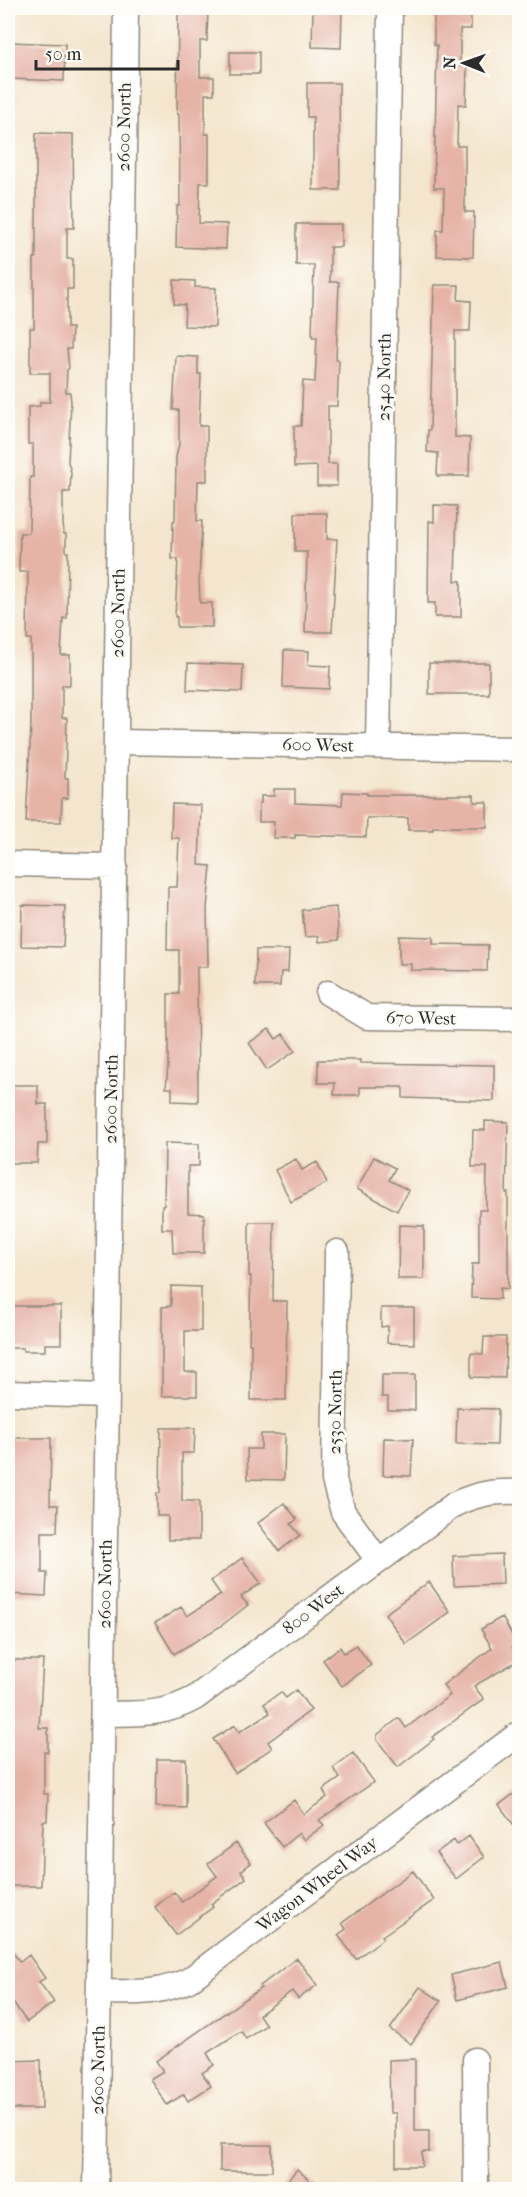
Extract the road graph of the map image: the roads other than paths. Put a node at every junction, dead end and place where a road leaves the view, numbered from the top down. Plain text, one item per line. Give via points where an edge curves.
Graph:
1 (126, 8) edge
2 (390, 8) edge
3 (117, 742) junction
4 (378, 746) junction
5 (519, 749) edge
6 (8, 864) edge
7 (115, 866) junction
8 (328, 993) dead end
9 (519, 1019) edge
10 (337, 1252) dead end
11 (8, 1393) edge
12 (107, 1396) junction
13 (519, 1492) edge
14 (378, 1560) junction
15 (103, 1714) junction
16 (519, 1734) edge
17 (99, 1992) junction
18 (475, 2060) dead end
19 (96, 2190) edge
20 (477, 2190) edge

1 - 3 street, 2600 North
2 - 4 street, 2540 North
3 - 4 street, 600 West
3 - 7 street, 2600 North
4 - 5 street, 600 West
6 - 7 street
7 - 12 street, 2600 North
8 - 9 street, 670 West via 367,1017
10 - 14 street, 2530 North via 334,1480 343,1512
11 - 12 street
12 - 15 street, 2600 North
13 - 14 street, 800 West via 476,1494 455,1504
14 - 15 street, 800 West via 195,1698 157,1713
15 - 17 street, 2600 North
16 - 17 street, Wagon Wheel Way via 189,1980 169,1989 148,1992
17 - 19 street, 2600 North
18 - 20 street

